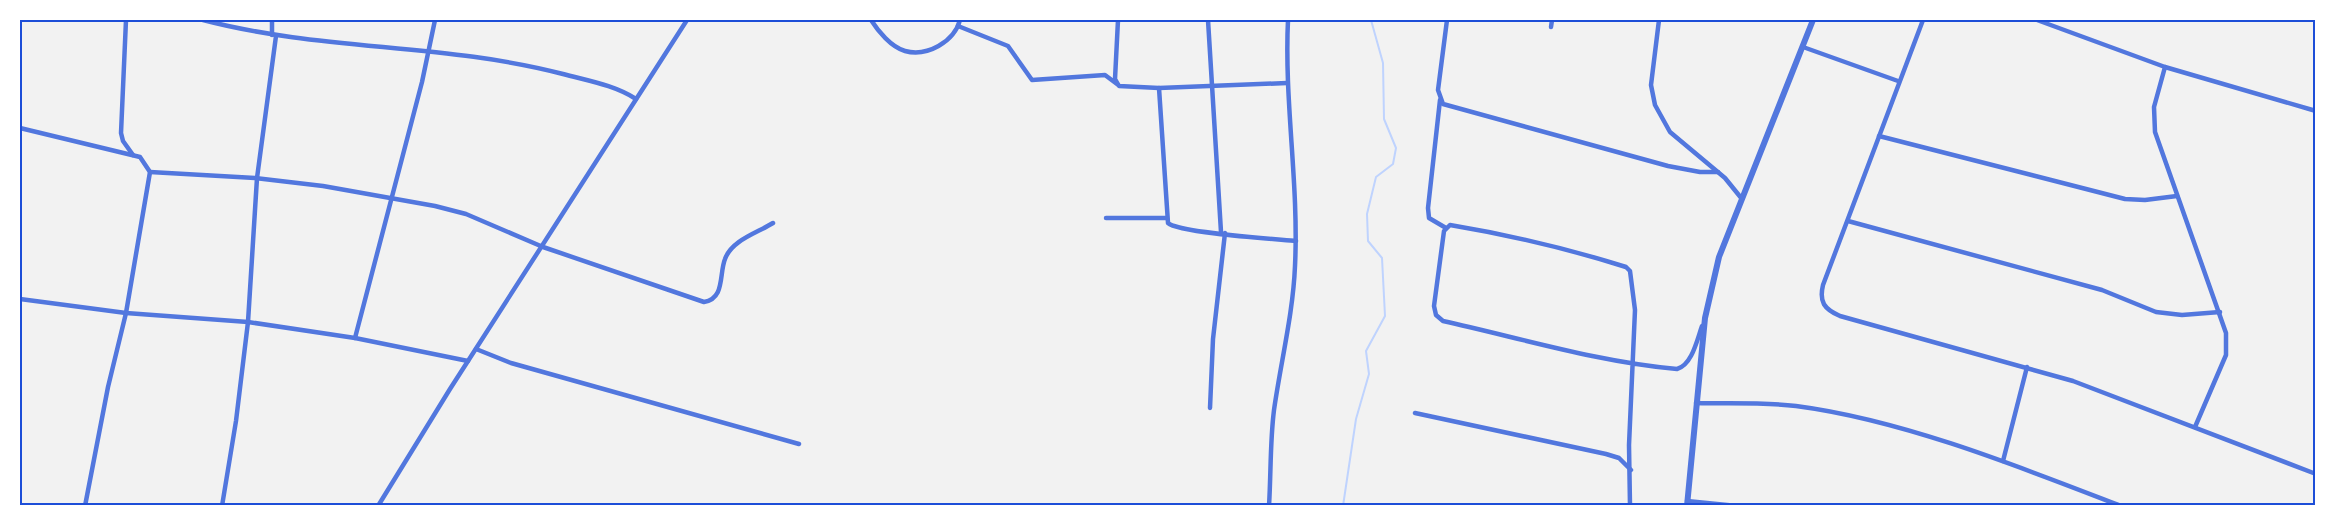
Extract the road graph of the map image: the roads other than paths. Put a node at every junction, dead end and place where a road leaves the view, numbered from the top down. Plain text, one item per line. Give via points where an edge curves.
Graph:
1 (126, 20) edge
2 (203, 20) edge
3 (272, 20) edge
4 (435, 20) edge
5 (687, 20) edge
6 (871, 20) edge
7 (960, 20) edge
8 (1118, 20) edge
9 (1208, 20) edge
10 (1288, 20) edge
11 (1447, 20) edge
12 (1552, 20) edge
13 (1659, 20) edge
14 (1813, 20) edge
15 (1923, 20) edge
16 (2037, 20) edge
17 (958, 27) junction
18 (1551, 27) dead end
19 (274, 35) junction
20 (1803, 47) junction
21 (430, 51) junction
22 (2165, 67) junction
23 (1898, 81) junction
24 (1287, 82) junction
25 (1117, 84) junction
26 (1213, 86) junction
27 (1159, 88) junction
28 (636, 99) junction
29 (1440, 100) junction
30 (2316, 111) edge
31 (20, 128) edge
32 (1879, 136) junction
33 (133, 155) junction
34 (150, 172) junction
35 (1718, 172) junction
36 (256, 178) junction
37 (2177, 196) junction
38 (393, 198) junction
39 (1742, 199) junction
40 (1106, 218) dead end
41 (1166, 218) junction
42 (1848, 221) junction
43 (773, 223) dead end
44 (1446, 228) junction
45 (1223, 233) junction
46 (1296, 241) junction
47 (543, 247) junction
48 (20, 298) edge
49 (2220, 312) junction
50 (126, 313) junction
51 (1705, 318) junction
52 (248, 322) junction
53 (355, 338) junction
54 (476, 349) junction
55 (468, 361) junction
56 (1634, 362) junction
57 (2027, 367) junction
58 (1695, 403) junction
59 (1210, 408) dead end
60 (1415, 413) dead end
61 (2195, 427) junction
62 (799, 444) dead end
63 (2003, 461) junction
64 (1631, 470) junction
65 (2316, 474) edge
66 (1687, 503) edge
67 (86, 506) edge
68 (222, 506) edge
69 (378, 506) edge
70 (1269, 506) edge
71 (1630, 506) edge
72 (1737, 506) edge
73 (2121, 506) edge

1 - 33 street via 121,133
2 - 19 street
3 - 19 street
4 - 21 street
5 - 28 street
6 - 17 street via 898,48 918,53 942,44
7 - 17 street
8 - 25 street
9 - 26 street
10 - 24 street
11 - 29 street
12 - 18 street
13 - 35 street via 1651,85 1655,105 1670,132
14 - 20 street
15 - 23 street
16 - 22 street
17 - 25 street via 1008,46 1032,80 1105,75
19 - 21 street
19 - 36 street
20 - 23 street
20 - 39 street
21 - 28 street via 508,60 612,87
21 - 38 street
22 - 30 street
22 - 37 street via 2153,120
23 - 32 street
24 - 26 street
24 - 46 street
25 - 27 street via 1124,88
26 - 27 street
26 - 45 street
27 - 41 street
28 - 47 street
29 - 35 street via 1448,106 1668,166
29 - 44 street via 1428,207 1429,218
31 - 33 street
32 - 37 street via 2125,199
32 - 42 street
33 - 34 street via 140,157
34 - 36 street
34 - 50 street
35 - 39 street
36 - 38 street
36 - 52 street
37 - 49 street
38 - 47 street via 466,214
38 - 53 street
39 - 51 street via 1719,257
40 - 41 street
41 - 45 street via 1171,226
42 - 49 street via 2102,291 2156,312
42 - 57 street via 1820,298 1831,312
43 - 47 street via 731,250 718,293 704,302
44 - 56 street via 1460,226 1536,242 1626,267 1633,275
44 - 56 street via 1434,306 1439,319
45 - 46 street
45 - 59 street
46 - 70 street via 1293,303 1274,411
47 - 54 street
48 - 50 street
49 - 61 street via 2226,333 2226,355
50 - 52 street
50 - 67 street
51 - 56 street via 1694,350 1682,368
51 - 58 street
52 - 53 street
52 - 68 street
53 - 55 street
54 - 55 street
54 - 62 street via 511,363
55 - 69 street
56 - 64 street
57 - 61 street
57 - 63 street
58 - 63 street via 1794,406 1833,413
58 - 66 street
60 - 64 street via 1606,454 1619,458
61 - 65 street
63 - 73 street
64 - 71 street
66 - 72 street

